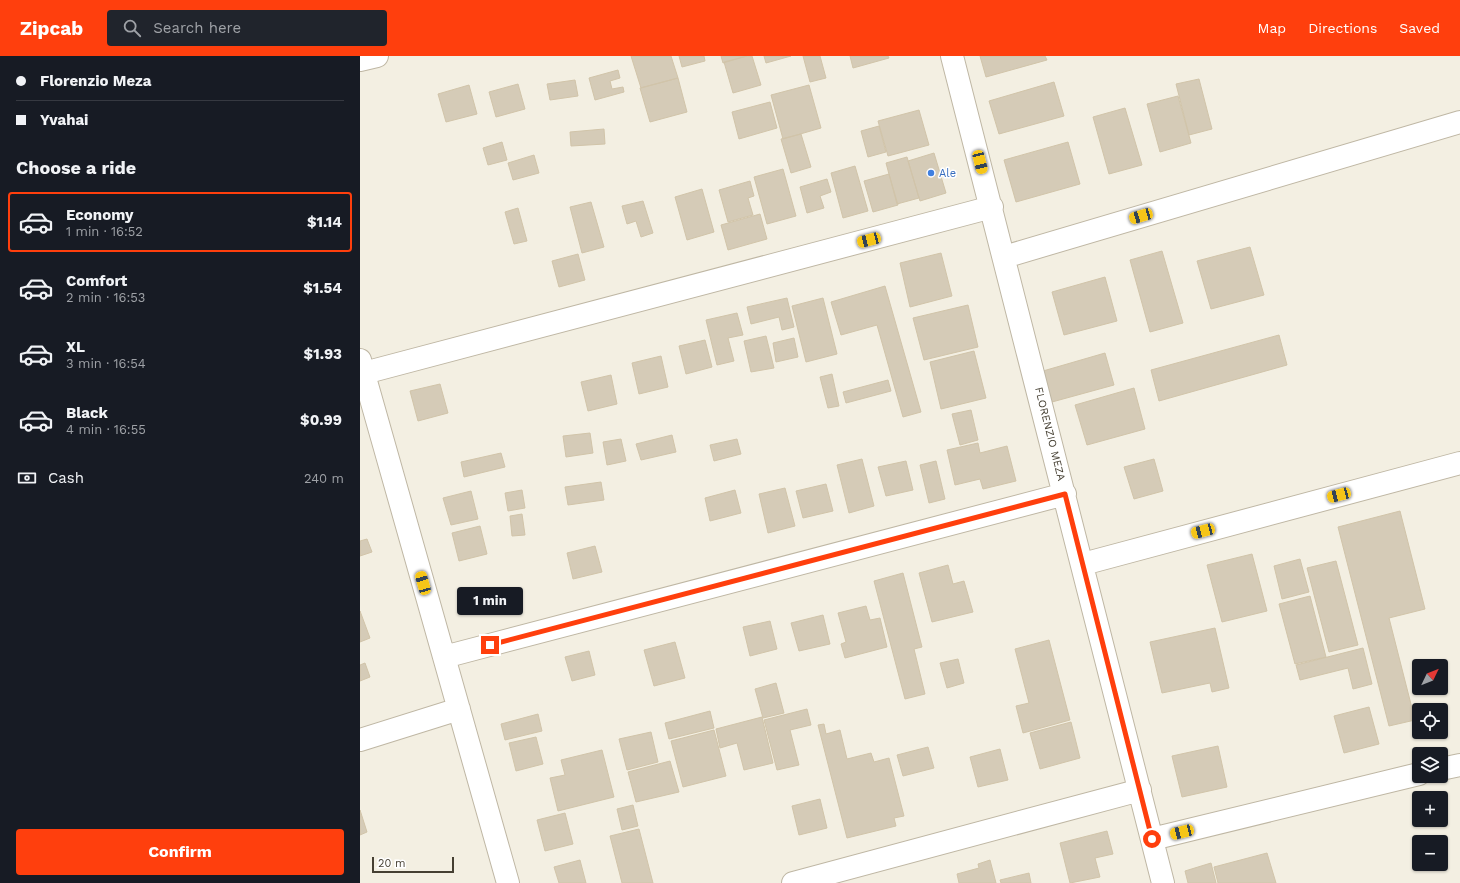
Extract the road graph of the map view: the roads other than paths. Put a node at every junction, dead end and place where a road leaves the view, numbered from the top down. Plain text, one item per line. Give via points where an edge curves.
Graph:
1 (377, 56) edge
2 (952, 56) edge
3 (360, 60) edge
4 (1460, 122) edge
5 (992, 207) junction
6 (1004, 256) junction
7 (362, 366) edge
8 (366, 405) edge
9 (1460, 463) edge
10 (1065, 494) junction
11 (1083, 564) junction
12 (444, 657) junction
13 (458, 709) junction
14 (360, 740) edge
15 (1460, 764) edge
16 (1448, 767) edge
17 (1412, 776) edge
18 (1140, 790) junction
19 (1152, 839) junction
20 (508, 883) edge
21 (793, 883) edge
22 (1163, 883) edge

1 - 3 street
2 - 5 street, FLORENZIO MEZA
4 - 6 street
5 - 6 street, FLORENZIO MEZA
5 - 7 street
6 - 10 street, FLORENZIO MEZA
7 - 8 street
8 - 12 street
9 - 11 street
10 - 11 street, FLORENZIO MEZA
10 - 12 street
11 - 18 street, FLORENZIO MEZA
12 - 13 street
13 - 14 street
13 - 20 street
15 - 16 street
17 - 19 street
18 - 19 street, FLORENZIO MEZA
18 - 21 street
19 - 22 street, FLORENZIO MEZA

